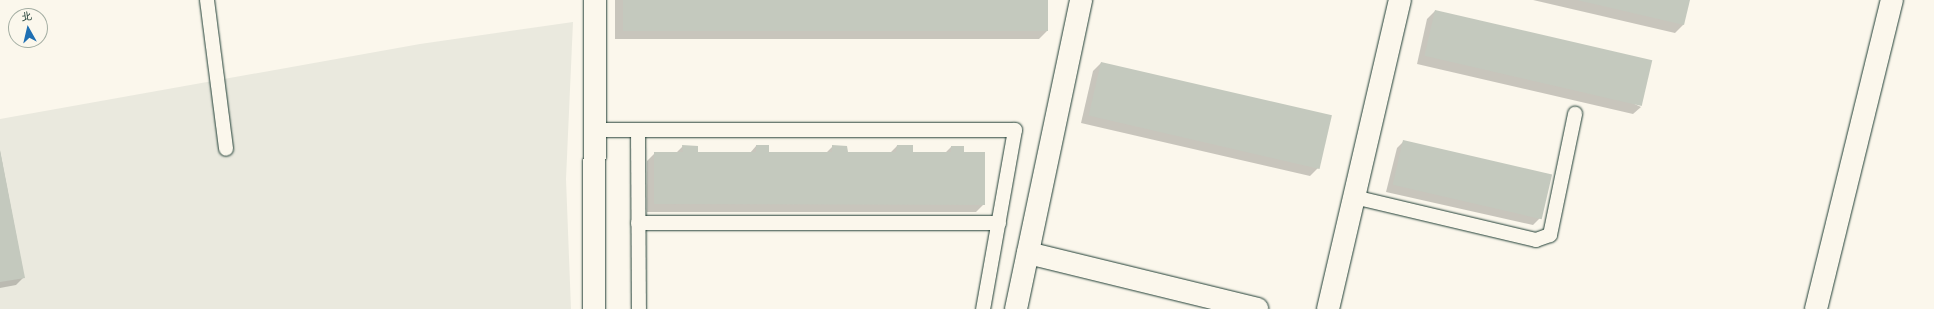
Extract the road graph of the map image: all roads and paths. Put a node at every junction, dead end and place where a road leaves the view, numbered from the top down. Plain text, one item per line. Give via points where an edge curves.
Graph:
1 (208, 0) edge
2 (595, 0) edge
3 (1081, 0) edge
4 (1400, 0) edge
5 (1892, 0) edge
6 (1575, 114) dead end
7 (594, 130) junction
8 (638, 130) junction
9 (226, 149) dead end
10 (1354, 197) junction
11 (638, 223) junction
12 (999, 223) junction
13 (1028, 253) junction
14 (594, 309) edge
15 (639, 309) edge
16 (983, 309) edge
17 (1016, 309) edge
18 (1257, 309) edge
19 (1328, 309) edge
20 (1816, 309) edge

1 - 9 lane
2 - 7 street
3 - 13 street
4 - 10 street
5 - 20 street
6 - 10 lane via 1550,236 1536,240
7 - 8 lane
7 - 14 street
8 - 11 lane
8 - 12 lane via 1016,130
10 - 19 street
11 - 12 lane
11 - 15 lane
12 - 16 lane
13 - 17 street
13 - 18 street

